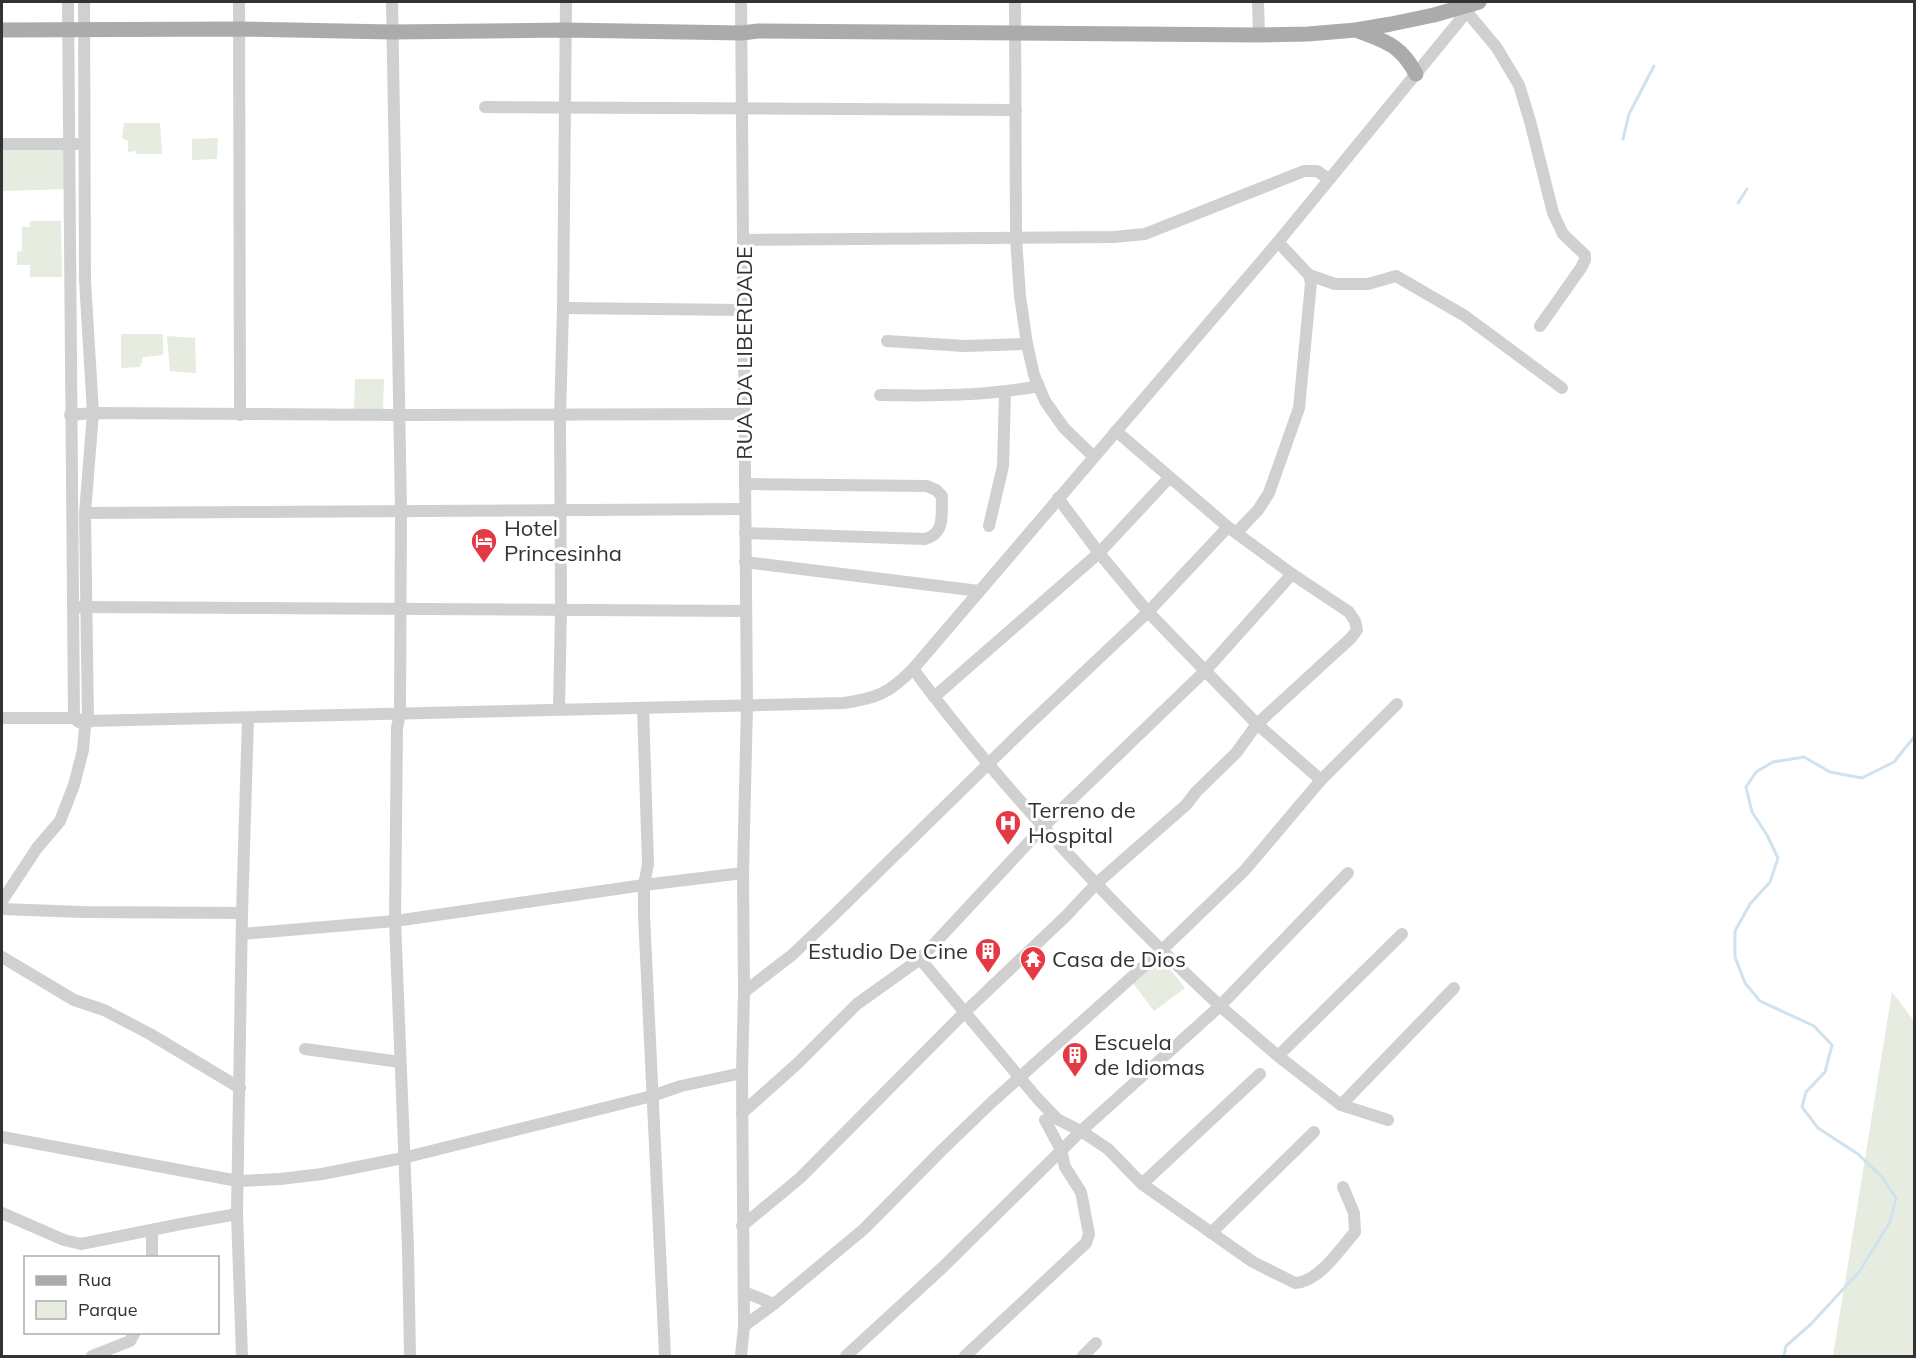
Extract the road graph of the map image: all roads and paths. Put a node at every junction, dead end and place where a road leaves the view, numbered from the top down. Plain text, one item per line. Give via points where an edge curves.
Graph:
1 (68, 2) edge
2 (84, 2) edge
3 (240, 2) edge
4 (392, 2) edge
5 (566, 2) edge
6 (741, 2) edge
7 (1015, 2) edge
8 (1258, 2) edge
9 (1473, 6) edge
10 (240, 29) junction
11 (2, 30) edge
12 (84, 30) junction
13 (565, 30) junction
14 (1356, 30) junction
15 (68, 31) junction
16 (392, 32) junction
17 (1015, 32) junction
18 (742, 33) junction
19 (1259, 35) junction
20 (1416, 74) junction
21 (485, 107) dead end
22 (566, 108) junction
23 (742, 109) junction
24 (1016, 110) junction
25 (2, 144) edge
26 (70, 144) junction
27 (85, 144) junction
28 (1329, 179) junction
29 (1016, 238) junction
30 (743, 240) junction
31 (1278, 242) junction
32 (1309, 275) junction
33 (563, 309) junction
34 (743, 310) junction
35 (1540, 326) dead end
36 (888, 341) dead end
37 (1027, 344) junction
38 (1039, 386) junction
39 (1562, 388) dead end
40 (1005, 392) junction
41 (880, 395) dead end
42 (93, 413) junction
43 (744, 414) junction
44 (70, 415) junction
45 (240, 415) junction
46 (398, 415) junction
47 (560, 416) junction
48 (1116, 431) junction
49 (1094, 457) junction
50 (1169, 478) junction
51 (745, 484) junction
52 (1058, 498) junction
53 (745, 509) junction
54 (561, 510) junction
55 (400, 511) junction
56 (85, 513) junction
57 (989, 526) dead end
58 (1233, 529) junction
59 (745, 533) junction
60 (1099, 553) junction
61 (745, 562) junction
62 (1292, 574) junction
63 (979, 591) junction
64 (86, 607) junction
65 (72, 608) junction
66 (400, 610) junction
67 (561, 610) junction
68 (746, 611) junction
69 (1148, 612) junction
70 (913, 669) junction
71 (1206, 670) junction
72 (934, 697) junction
73 (1397, 704) dead end
74 (747, 705) junction
75 (559, 708) junction
76 (643, 708) junction
77 (400, 713) junction
78 (2, 718) edge
79 (74, 718) junction
80 (248, 718) junction
81 (86, 724) junction
82 (1257, 724) junction
83 (988, 765) junction
84 (1321, 780) junction
85 (1043, 827) junction
86 (743, 873) junction
87 (1348, 873) dead end
88 (1097, 883) junction
89 (644, 885) junction
90 (2, 901) edge
91 (2, 909) edge
92 (242, 913) junction
93 (395, 921) junction
94 (242, 934) junction
95 (1402, 934) dead end
96 (1161, 951) junction
97 (2, 957) edge
98 (920, 959) junction
99 (1454, 988) dead end
100 (744, 992) junction
101 (1220, 1006) junction
102 (964, 1012) junction
103 (305, 1049) dead end
104 (1278, 1056) junction
105 (400, 1062) junction
106 (742, 1073) junction
107 (1260, 1074) dead end
108 (1020, 1077) junction
109 (240, 1088) junction
110 (652, 1096) junction
111 (1341, 1105) junction
112 (742, 1113) junction
113 (1045, 1120) dead end
114 (1389, 1120) dead end
115 (1081, 1131) junction
116 (1314, 1132) dead end
117 (2, 1137) edge
118 (1061, 1150) junction
119 (403, 1158) junction
120 (238, 1181) junction
121 (1142, 1184) junction
122 (1343, 1187) dead end
123 (2, 1213) edge
124 (237, 1214) junction
125 (742, 1226) junction
126 (152, 1230) junction
127 (1211, 1233) junction
128 (152, 1256) edge
129 (744, 1292) junction
130 (774, 1304) junction
131 (744, 1326) junction
132 (134, 1334) edge
133 (1096, 1343) dead end
134 (92, 1356) edge
135 (242, 1356) edge
136 (410, 1356) edge
137 (665, 1356) edge
138 (741, 1356) edge
139 (846, 1356) edge
140 (966, 1356) edge
141 (1083, 1356) edge

1 - 15 street
2 - 12 street
3 - 10 street
4 - 16 street
5 - 13 street
6 - 18 street, RUA DA LIBERDADE
7 - 17 street
8 - 19 street
9 - 14 main road
9 - 20 street
9 - 35 street via 1519,85 1553,213 1563,234 1585,255 1581,268
10 - 12 main road
10 - 16 main road
10 - 45 street
11 - 15 main road
12 - 15 main road
12 - 27 street
13 - 16 main road
13 - 18 main road
13 - 22 street
14 - 19 main road
14 - 20 main road via 1398,48
15 - 26 street
16 - 46 street
17 - 18 main road
17 - 19 main road
17 - 24 street
18 - 23 street, RUA DA LIBERDADE
20 - 28 street
21 - 22 street
22 - 23 street
22 - 33 street
23 - 24 street
23 - 30 street, RUA DA LIBERDADE
24 - 29 street
25 - 26 street
26 - 27 street
26 - 44 street
27 - 42 street via 85,280
28 - 29 street via 1317,171 1304,171 1145,234
28 - 31 street
29 - 30 street
29 - 37 street
30 - 34 street, RUA DA LIBERDADE
31 - 32 street
31 - 48 street
32 - 39 street via 1335,284 1368,284 1396,276 1465,316
32 - 58 street via 1299,408 1269,492 1258,510
33 - 34 street
33 - 47 street
34 - 43 street, RUA DA LIBERDADE
36 - 37 street via 964,346
37 - 38 street
38 - 40 street
38 - 49 street via 1064,428
40 - 41 street
40 - 57 street via 1003,466
42 - 44 street
42 - 45 street
42 - 56 street
43 - 47 street
43 - 51 street, RUA DA LIBERDADE
44 - 65 street
45 - 46 street
46 - 47 street
46 - 55 street
47 - 54 street
48 - 49 street
48 - 50 street
49 - 52 street
50 - 58 street
50 - 60 street
51 - 53 street, RUA DA LIBERDADE
51 - 59 street via 927,486 942,496 940,529 926,539
52 - 60 street
52 - 63 street
53 - 54 street
53 - 59 street, RUA DA LIBERDADE
54 - 55 street
54 - 67 street
55 - 56 street
55 - 66 street
56 - 64 street
58 - 62 street
58 - 69 street
59 - 61 street, RUA DA LIBERDADE
60 - 69 street
60 - 72 street
61 - 63 street
61 - 68 street, RUA DA LIBERDADE
62 - 71 street
62 - 82 street via 1349,612 1357,630
63 - 70 street
64 - 65 street
64 - 66 street
64 - 81 street
65 - 79 street
66 - 67 street
66 - 77 street
67 - 68 street
67 - 75 street
68 - 74 street, RUA DA LIBERDADE
69 - 71 street
69 - 83 street
70 - 72 street
70 - 74 street via 889,691 867,700
71 - 82 street
71 - 85 street
72 - 83 street
73 - 84 street
74 - 76 street
74 - 86 street, RUA DA LIBERDADE
75 - 76 street
75 - 77 street
76 - 89 street via 648,864
77 - 80 street
77 - 93 street
78 - 79 street
79 - 81 street
80 - 81 street
80 - 92 street
81 - 90 street via 74,785 60,821
82 - 84 street
82 - 88 street via 1236,753 1186,805
83 - 85 street
83 - 100 street via 792,955
84 - 96 street via 1245,870
85 - 88 street
85 - 98 street
86 - 89 street
86 - 100 street, RUA DA LIBERDADE
87 - 101 street
88 - 96 street
88 - 102 street
89 - 93 street
89 - 110 street
91 - 92 street
92 - 94 street
93 - 94 street
93 - 105 street
94 - 109 street
95 - 104 street
96 - 101 street
96 - 108 street
97 - 109 street via 74,1000 104,1010 150,1034
98 - 102 street
98 - 112 street via 857,1004
99 - 111 street
100 - 106 street, RUA DA LIBERDADE
101 - 104 street
101 - 115 street
102 - 108 street
102 - 125 street via 800,1178
103 - 105 street
104 - 111 street
105 - 119 street
106 - 110 street
106 - 112 street, RUA DA LIBERDADE
107 - 121 street
108 - 115 street via 1057,1119
108 - 130 street via 864,1229
109 - 120 street
110 - 119 street
110 - 137 street
111 - 114 street
112 - 125 street, RUA DA LIBERDADE
113 - 118 street
115 - 118 street
115 - 121 street via 1108,1149
116 - 127 street
117 - 120 street
118 - 139 street
118 - 140 street via 1065,1167 1081,1192 1089,1234 1086,1243
119 - 120 street via 322,1174
119 - 136 street
120 - 124 street
121 - 127 street
122 - 127 street via 1354,1213 1355,1232 1314,1277 1303,1282 1253,1262
123 - 126 street via 81,1244
124 - 126 street
124 - 135 street
125 - 129 street, RUA DA LIBERDADE
126 - 128 street
129 - 130 street
129 - 131 street, RUA DA LIBERDADE
130 - 131 street
131 - 138 street, RUA DA LIBERDADE
132 - 134 street via 129,1341
133 - 141 street

